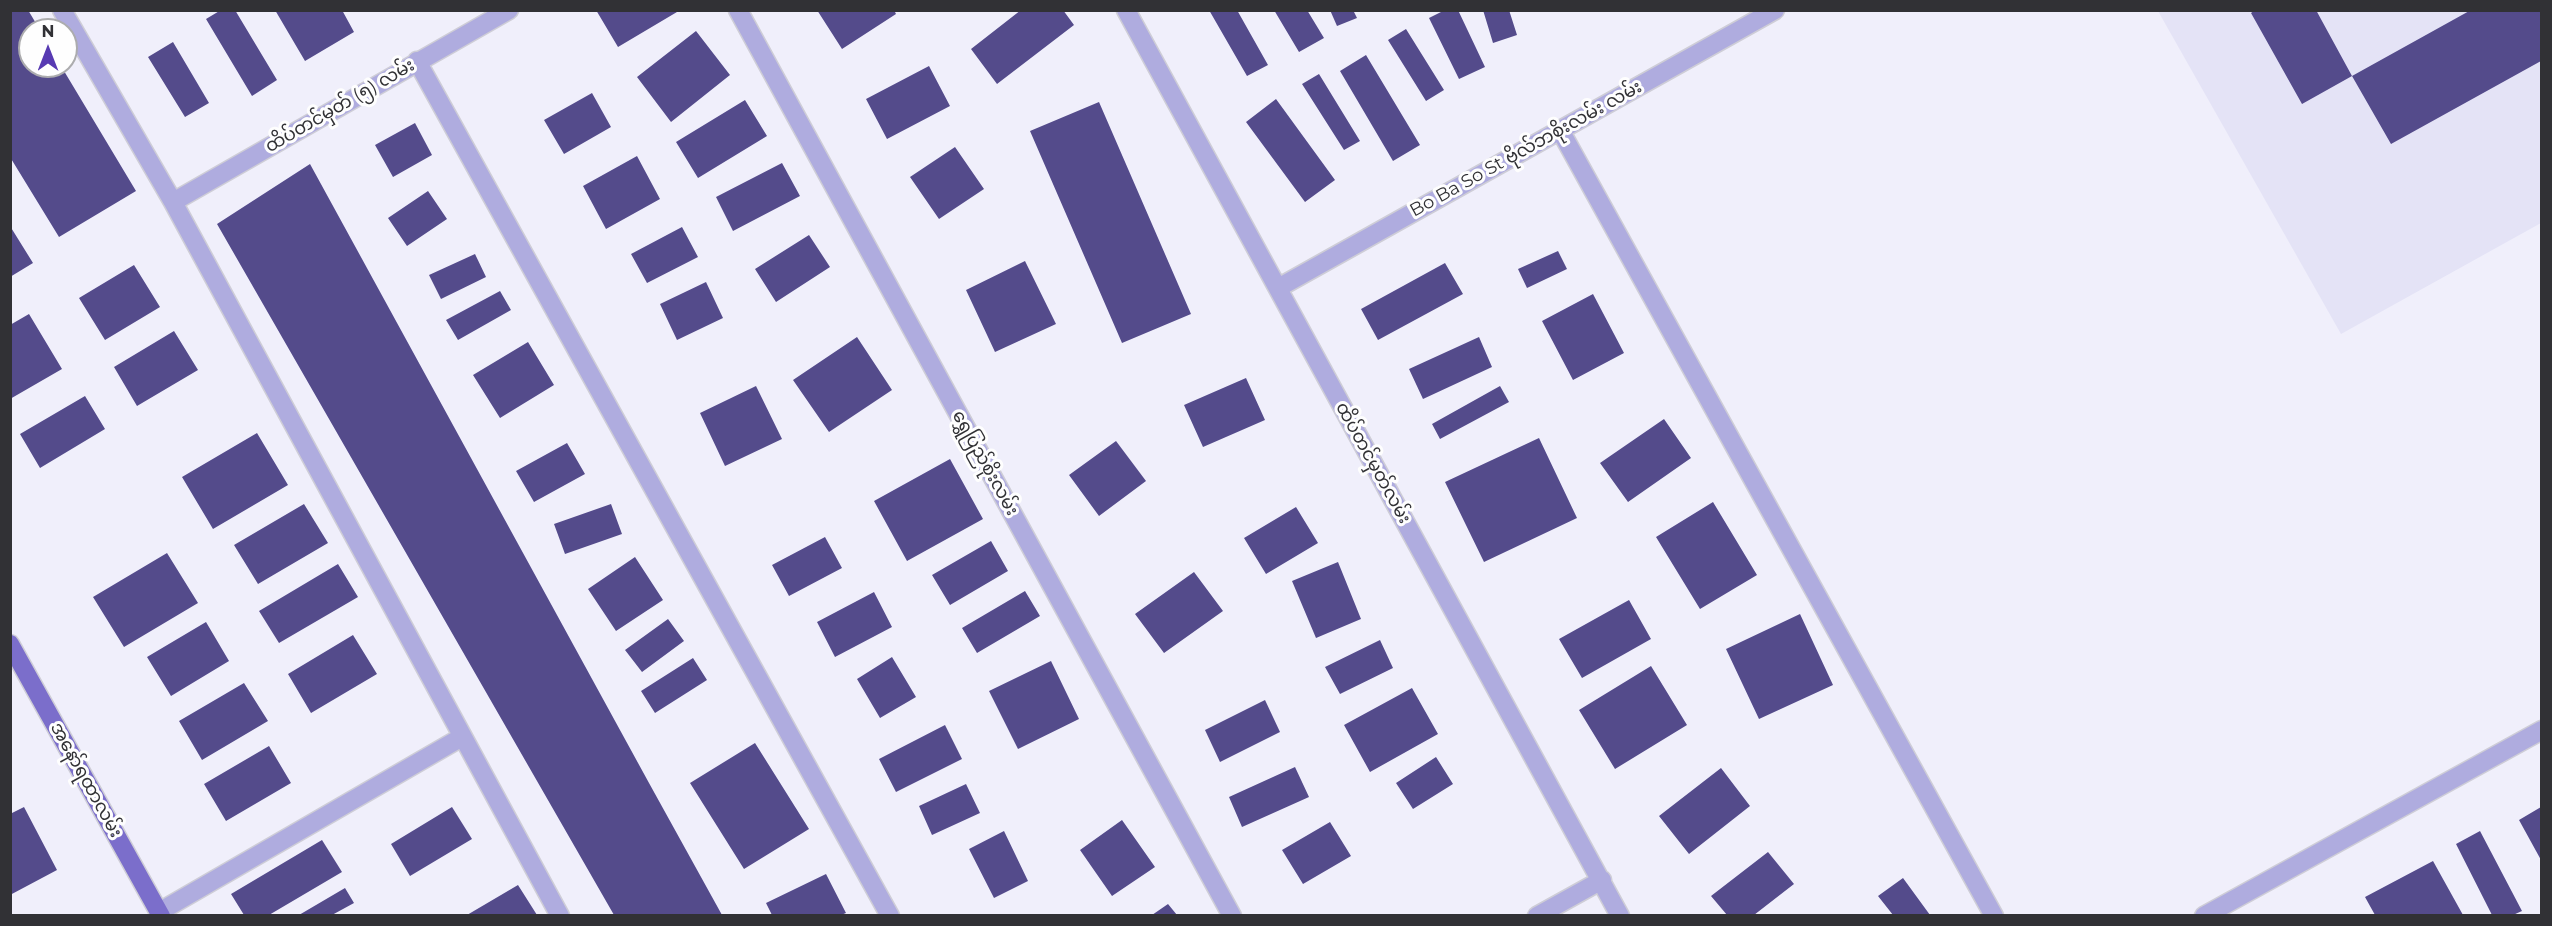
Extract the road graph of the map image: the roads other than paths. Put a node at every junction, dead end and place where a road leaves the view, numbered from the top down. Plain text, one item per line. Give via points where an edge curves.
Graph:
1 (62, 10) edge
2 (508, 10) edge
3 (738, 10) edge
4 (1126, 10) edge
5 (1775, 10) edge
6 (417, 62) junction
7 (1560, 130) junction
8 (172, 202) junction
9 (1278, 288) junction
10 (10, 645) edge
11 (2541, 730) edge
12 (462, 737) junction
13 (1602, 880) junction
14 (160, 914) edge
15 (560, 915) edge
16 (890, 915) edge
17 (1232, 915) edge
18 (1537, 915) edge
19 (1620, 915) edge
20 (1994, 915) edge
21 (2204, 915) edge

1 - 8 street
2 - 6 street, ထိပ်တင်မှတ် (၅) လမ်း
3 - 17 street, ရွှေပြည်စိုးလမ်း
4 - 9 street, ထိပ်တင်မှတ်လမ်း
5 - 7 street, Bo Ba So St ဗိုလ်ဘစိုးလမ်း လမ်း
6 - 8 street, ထိပ်တင်မှတ် (၅) လမ်း
6 - 16 street
7 - 9 street, Bo Ba So St ဗိုလ်ဘစိုးလမ်း လမ်း
7 - 20 street
8 - 12 street
9 - 13 street, ထိပ်တင်မှတ်လမ်း
10 - 14 main road, အနော်ရထာလမ်း
11 - 21 street
12 - 14 street
12 - 15 street
13 - 18 street
13 - 19 street, ထိပ်တင်မှတ်လမ်း

